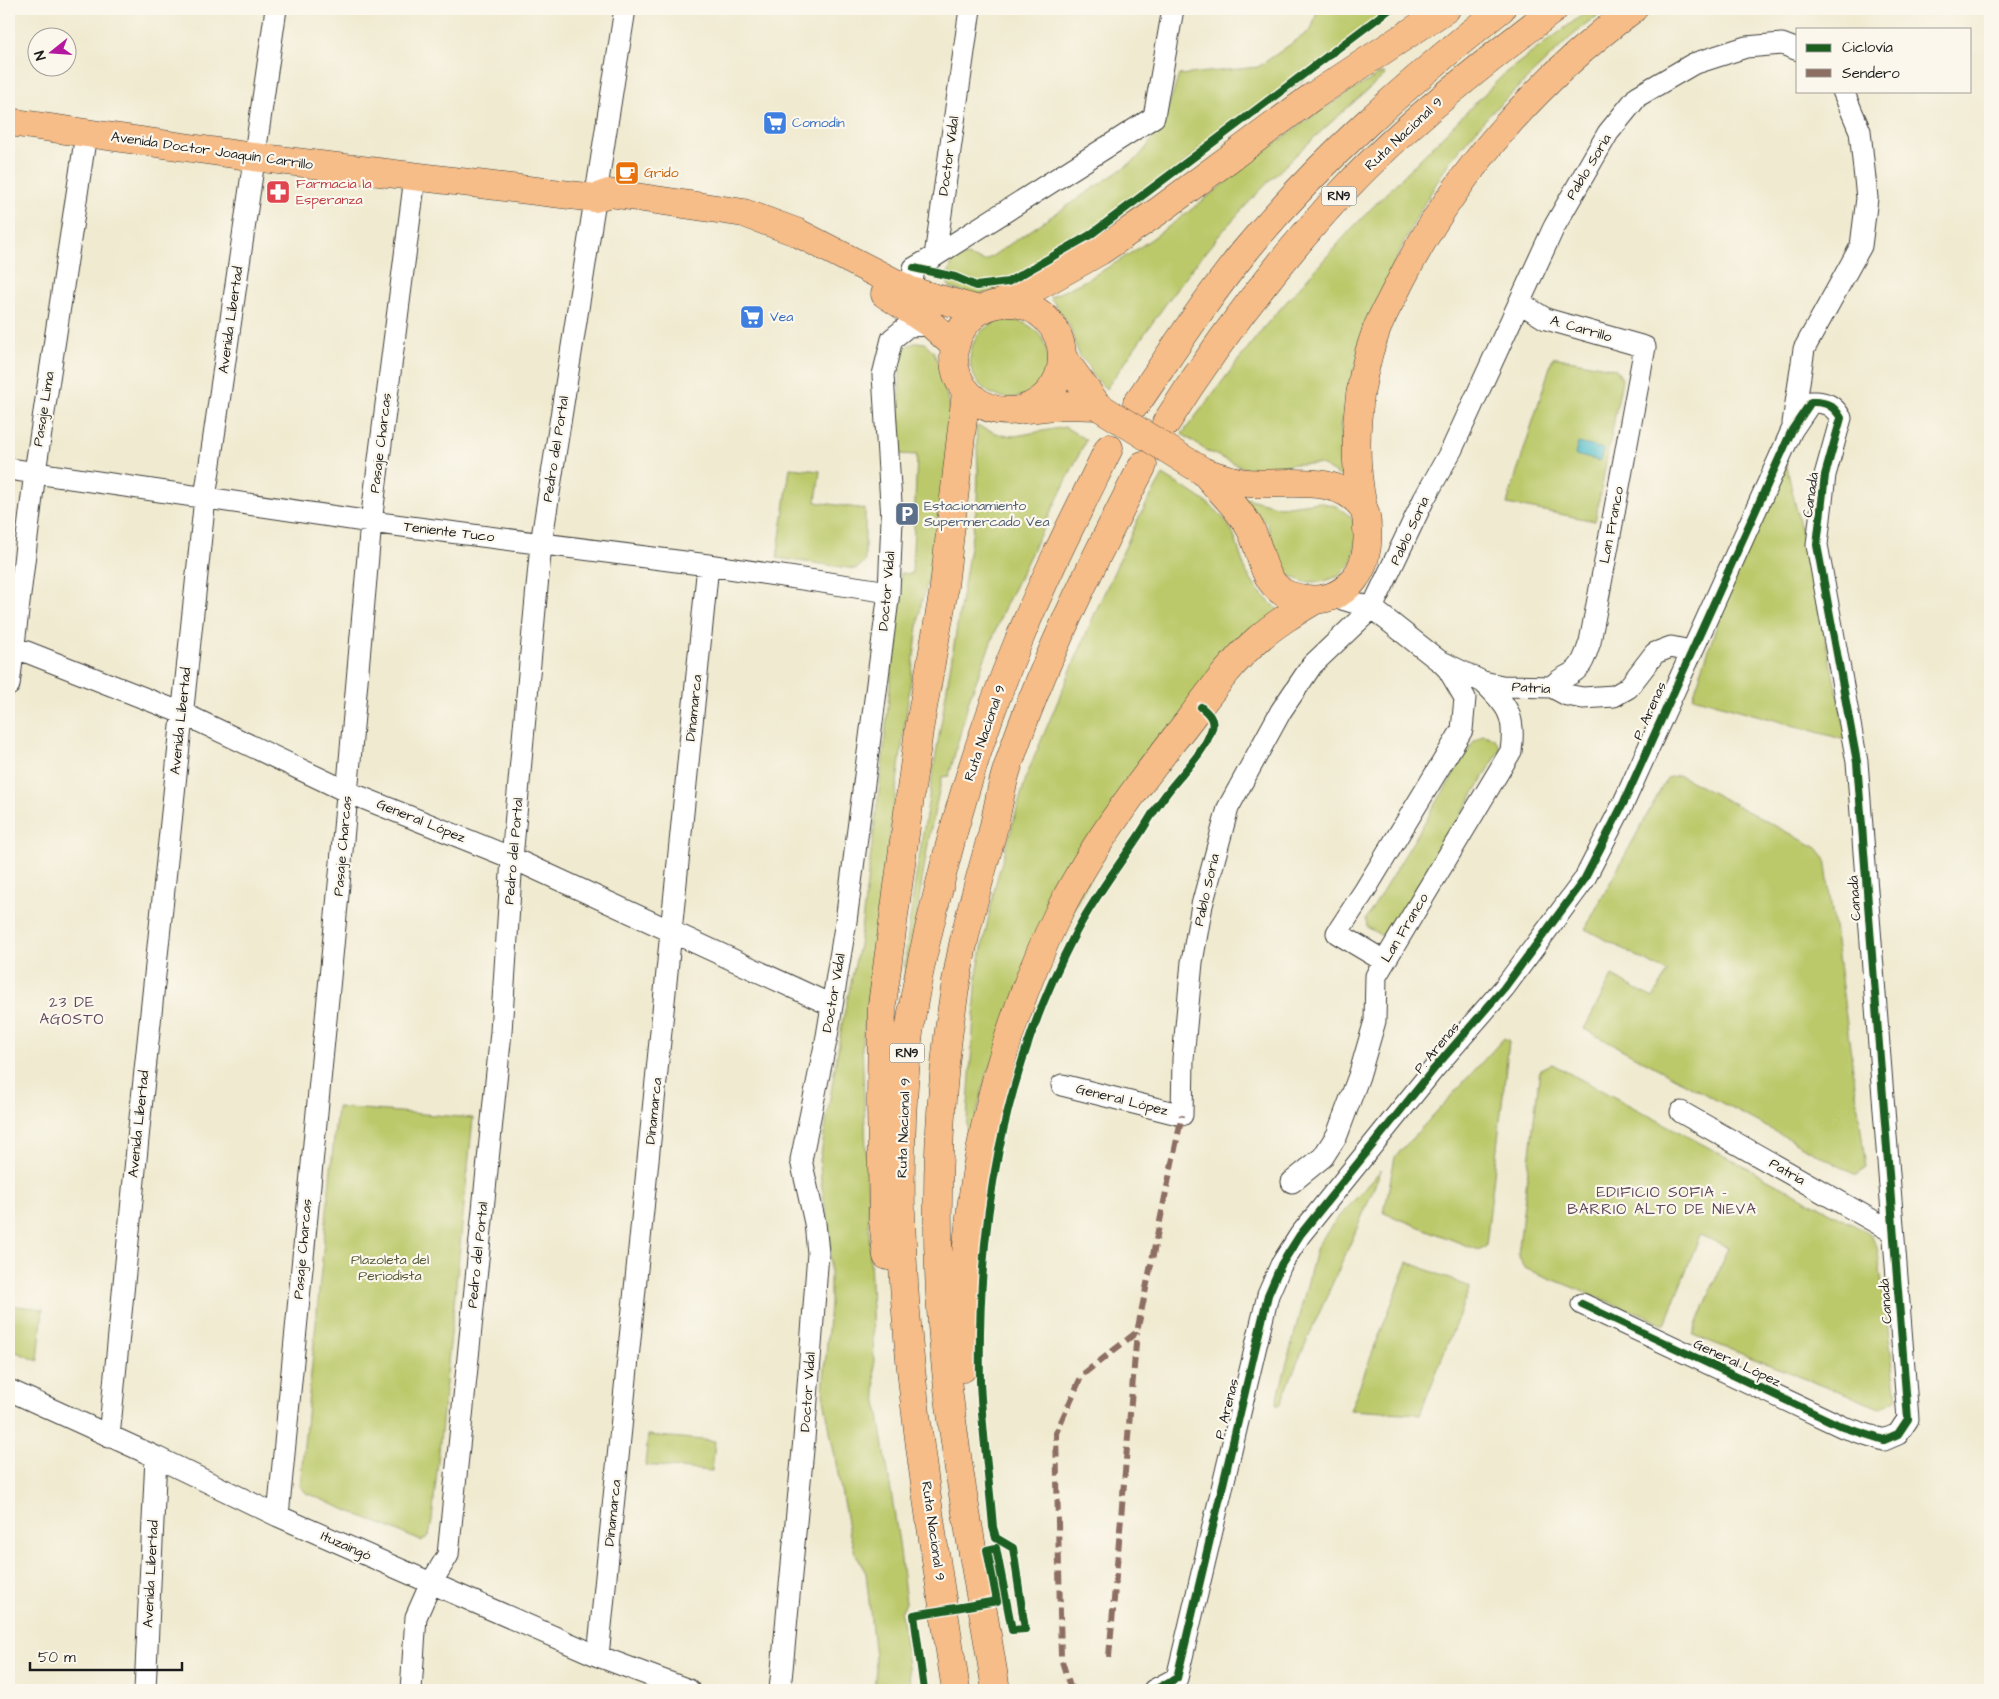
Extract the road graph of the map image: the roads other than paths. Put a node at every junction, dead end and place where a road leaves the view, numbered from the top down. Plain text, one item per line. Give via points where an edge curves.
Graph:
1 (276, 9) edge
2 (625, 9) edge
3 (970, 9) edge
4 (1173, 9) edge
5 (1446, 9) edge
6 (1501, 9) edge
7 (1554, 9) edge
8 (1633, 9) edge
9 (1790, 47) edge
10 (1843, 92) edge
11 (9, 122) edge
12 (86, 134) junction
13 (254, 157) junction
14 (415, 177) junction
15 (595, 198) junction
16 (935, 256) junction
17 (911, 291) junction
18 (1520, 303) junction
19 (992, 306) junction
20 (932, 325) junction
21 (955, 346) junction
22 (1645, 347) joint
23 (1063, 358) junction
24 (966, 392) junction
25 (1137, 403) dead end
26 (1098, 406) junction
27 (1026, 409) junction
28 (1166, 423) dead end
29 (1792, 430) junction
30 (1110, 448) dead end
31 (1144, 465) dead end
32 (9, 468) edge
33 (35, 472) junction
34 (1204, 472) junction
35 (205, 498) junction
36 (1363, 507) junction
37 (371, 522) junction
38 (1368, 539) junction
39 (541, 544) junction
40 (708, 565) junction
41 (889, 592) junction
42 (1324, 598) junction
43 (1372, 608) junction
44 (10, 646) edge
45 (1690, 651) junction
46 (1438, 660) junction
47 (1483, 682) junction
48 (9, 685) edge
49 (1552, 687) junction
50 (182, 713) junction
51 (348, 792) junction
52 (512, 858) junction
53 (672, 931) junction
54 (1384, 961) junction
55 (831, 1005) junction
56 (1062, 1085) dead end
57 (1681, 1112) dead end
58 (1182, 1115) joint
59 (1292, 1182) dead end
60 (1893, 1232) junction
61 (1582, 1304) dead end
62 (9, 1390) edge
63 (917, 1416) junction
64 (109, 1437) junction
65 (1884, 1440) joint
66 (156, 1457) junction
67 (967, 1512) junction
68 (278, 1516) junction
69 (431, 1584) junction
70 (598, 1656) junction
71 (1175, 1684) edge
72 (145, 1690) edge
73 (411, 1690) edge
74 (689, 1690) edge
75 (780, 1690) edge
76 (956, 1690) edge
77 (996, 1690) edge
78 (1154, 1690) edge

1 - 13 street, Avenida Libertad
2 - 15 street, Pedro del Portal
3 - 16 street, Doctor Vidal
4 - 16 street via 1154,117
5 - 19 main road via 1312,97 1100,251 1040,285
6 - 25 main road, RN9 via 1420,75 1320,168 1246,250
7 - 28 main road, Ruta Nacional 9 / RN9 via 1505,45 1346,188 1239,315 1206,359
8 - 36 main road via 1565,64 1478,158 1441,209 1406,271 1376,331 1363,380 1357,430 1359,489
9 - 18 street, Pablo Soria via 1746,47 1693,64 1638,96 1608,134 1554,227
10 - 29 street via 1860,131 1867,198 1861,246 1804,349
11 - 12 main road, Avenida Doctor Joaquín Carrillo
12 - 13 main road, Avenida Doctor Joaquín Carrillo
12 - 33 street, Pasaje Lima
13 - 14 main road, Avenida Doctor Joaquín Carrillo
13 - 35 street, Avenida Libertad
14 - 15 main road, Avenida Doctor Joaquín Carrillo
14 - 37 street, Pasaje Charcas
15 - 17 main road, Avenida Doctor Joaquín Carrillo via 609,193 744,213 796,232
15 - 20 main road, Avenida Doctor Joaquín Carrillo via 607,207 749,229 791,245 899,301
15 - 39 street, Pedro del Portal
16 - 17 street via 914,268
17 - 19 main road, Avenida Doctor Joaquín Carrillo
18 - 22 street, A. Carrillo via 1546,319
18 - 43 street, Pablo Soria via 1452,449 1424,499
19 - 21 main road via 968,319
19 - 23 main road via 1019,303 1034,308 1055,328
20 - 21 main road, Avenida Doctor Joaquín Carrillo
20 - 41 street, Doctor Vidal via 908,326 892,339 883,375 892,519
21 - 24 main road via 954,362
22 - 49 street, Lan Franco via 1590,642 1583,662
23 - 26 main road
23 - 27 main road via 1053,389
24 - 27 main road via 993,410 1010,412
24 - 63 main road via 943,595 919,730 882,1005 883,1221 895,1330
26 - 27 main road
26 - 34 main road, bridge
29 - 45 street, P. Arenas
29 - 60 street, Canadá via 1811,402 1830,404 1841,418 1825,474 1817,545 1857,762
30 - 63 main road, Ruta Nacional 9 / RN9 via 1023,631 994,705 954,824 915,990 907,1051 902,1181 903,1266
31 - 67 main road via 1104,540 1053,651 1008,767 963,946 951,1012 943,1091 938,1251 942,1328
32 - 33 street, Teniente Tuco
33 - 35 street, Teniente Tuco
33 - 44 street, Pasaje Lima
34 - 36 main road via 1244,483 1324,484 1348,493
34 - 42 main road via 1240,513 1270,578 1281,591 1294,597
35 - 37 street, Teniente Tuco
35 - 50 street, Avenida Libertad
36 - 38 main road
37 - 39 street, Teniente Tuco
37 - 51 street, Pasaje Charcas
38 - 42 main road via 1366,559 1351,586
38 - 43 street via 1375,584
39 - 40 street, Teniente Tuco
39 - 52 street, Pedro del Portal
40 - 41 street, Teniente Tuco
40 - 53 street, Dinamarca
41 - 55 street, Doctor Vidal via 858,844
42 - 43 street
42 - 67 main road via 1277,624 1244,653 1148,773 1058,913 1017,1011 985,1127 972,1193 964,1261 962,1323
43 - 46 street, Patria
43 - 58 street, Pablo Soria via 1312,666 1281,710 1228,808 1202,905 1192,962 1183,1058
44 - 48 street, Pasaje Lima
44 - 50 street, General López
45 - 49 street, Patria via 1671,647 1655,653 1628,688 1614,696 1584,698 1567,695
45 - 71 street, P. Arenas via 1624,802 1584,880 1504,988 1369,1149 1300,1235 1281,1265 1268,1295
46 - 47 street, Patria
46 - 54 street via 1448,669 1465,698 1462,730 1337,933
47 - 49 street, Patria via 1502,686
47 - 54 street, Lan Franco via 1507,708 1514,729 1512,751
50 - 51 street, General López
50 - 64 street, Avenida Libertad
51 - 52 street, General López
51 - 68 street, Pasaje Charcas
52 - 53 street, General López
52 - 69 street, Pedro del Portal via 501,1032 448,1555
53 - 55 street, General López
53 - 70 street, Dinamarca
54 - 59 street, Lan Franco via 1376,976 1375,1021 1337,1135 1323,1157
55 - 75 street, Doctor Vidal via 801,1160 818,1253
56 - 58 street, General López
57 - 60 street, Patria
60 - 65 street, Canadá via 1908,1419 1898,1434
61 - 65 street, General López via 1843,1427
62 - 64 street, Ituzaingó
63 - 76 main road, Ruta Nacional 9 / RN9
64 - 66 street, Ituzaingó
66 - 68 street, Ituzaingó
66 - 72 street, Avenida Libertad
67 - 77 main road
68 - 69 street, Ituzaingó
69 - 70 street, Ituzaingó
69 - 73 street, Pedro del Portal via 416,1617
70 - 74 street, Ituzaingó
71 - 78 street, P. Arenas

